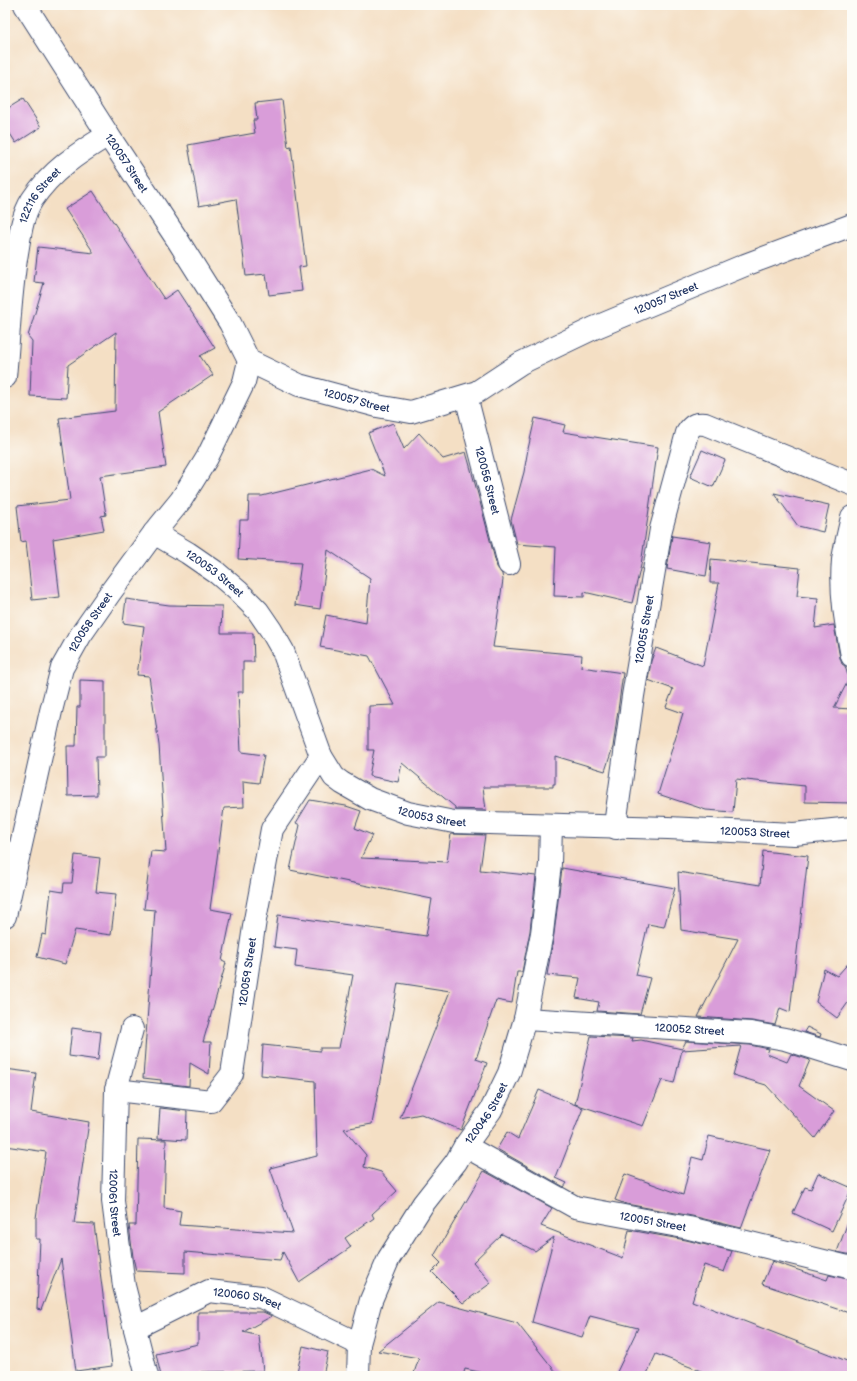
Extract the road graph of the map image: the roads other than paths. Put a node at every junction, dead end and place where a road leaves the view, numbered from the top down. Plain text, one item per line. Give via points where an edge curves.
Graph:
1 (25, 5) edge
2 (108, 135) junction
3 (852, 225) edge
4 (249, 361) junction
5 (5, 377) edge
6 (466, 396) junction
7 (852, 484) edge
8 (852, 517) edge
9 (154, 533) junction
10 (509, 564) dead end
11 (852, 656) edge
12 (321, 756) junction
13 (551, 825) junction
14 (616, 828) junction
15 (852, 828) edge
16 (5, 916) edge
17 (525, 1019) junction
18 (132, 1029) dead end
19 (852, 1060) edge
20 (116, 1090) junction
21 (465, 1146) junction
22 (852, 1268) edge
23 (135, 1328) junction
24 (359, 1344) junction
25 (142, 1371) edge
26 (358, 1376) edge

1 - 2 street, 120057 Street
2 - 4 street, 120057 Street via 230,323
2 - 5 street, 122116 Street via 66,162 32,201 21,227 13,275
3 - 6 street, 120057 Street via 745,265 594,328 521,363 477,392
4 - 6 street, 120057 Street via 299,385 410,412
4 - 9 street, 120058 Street via 244,382 207,458 181,500
6 - 10 street, 120056 Street
7 - 14 street, 120055 Street via 705,424 697,423 687,433 661,529 633,696
8 - 11 street via 843,560 843,580 846,625
9 - 12 street, 120053 Street via 217,573 258,611 283,651
9 - 16 street, 120058 Street via 80,636 62,668
12 - 13 street, 120053 Street via 334,777 342,783 370,799 408,813 454,822
12 - 20 street, 120059 Street via 272,829 255,920 232,1074 211,1101
13 - 14 street, 120053 Street
13 - 17 street, 120046 Street via 550,864 542,933
14 - 15 street, 120053 Street via 794,834
17 - 19 street, 120052 Street via 752,1033 785,1039
17 - 21 street, 120046 Street via 509,1073 490,1110
18 - 20 street, 120061 Street
20 - 23 street, 120061 Street via 113,1200 124,1286
21 - 22 street, 120051 Street via 574,1206 689,1228
21 - 24 street, 120046 Street via 388,1258 371,1300
23 - 24 street, 120060 Street via 209,1291 260,1297
23 - 25 street, 120061 Street
24 - 26 street, 120046 Street

